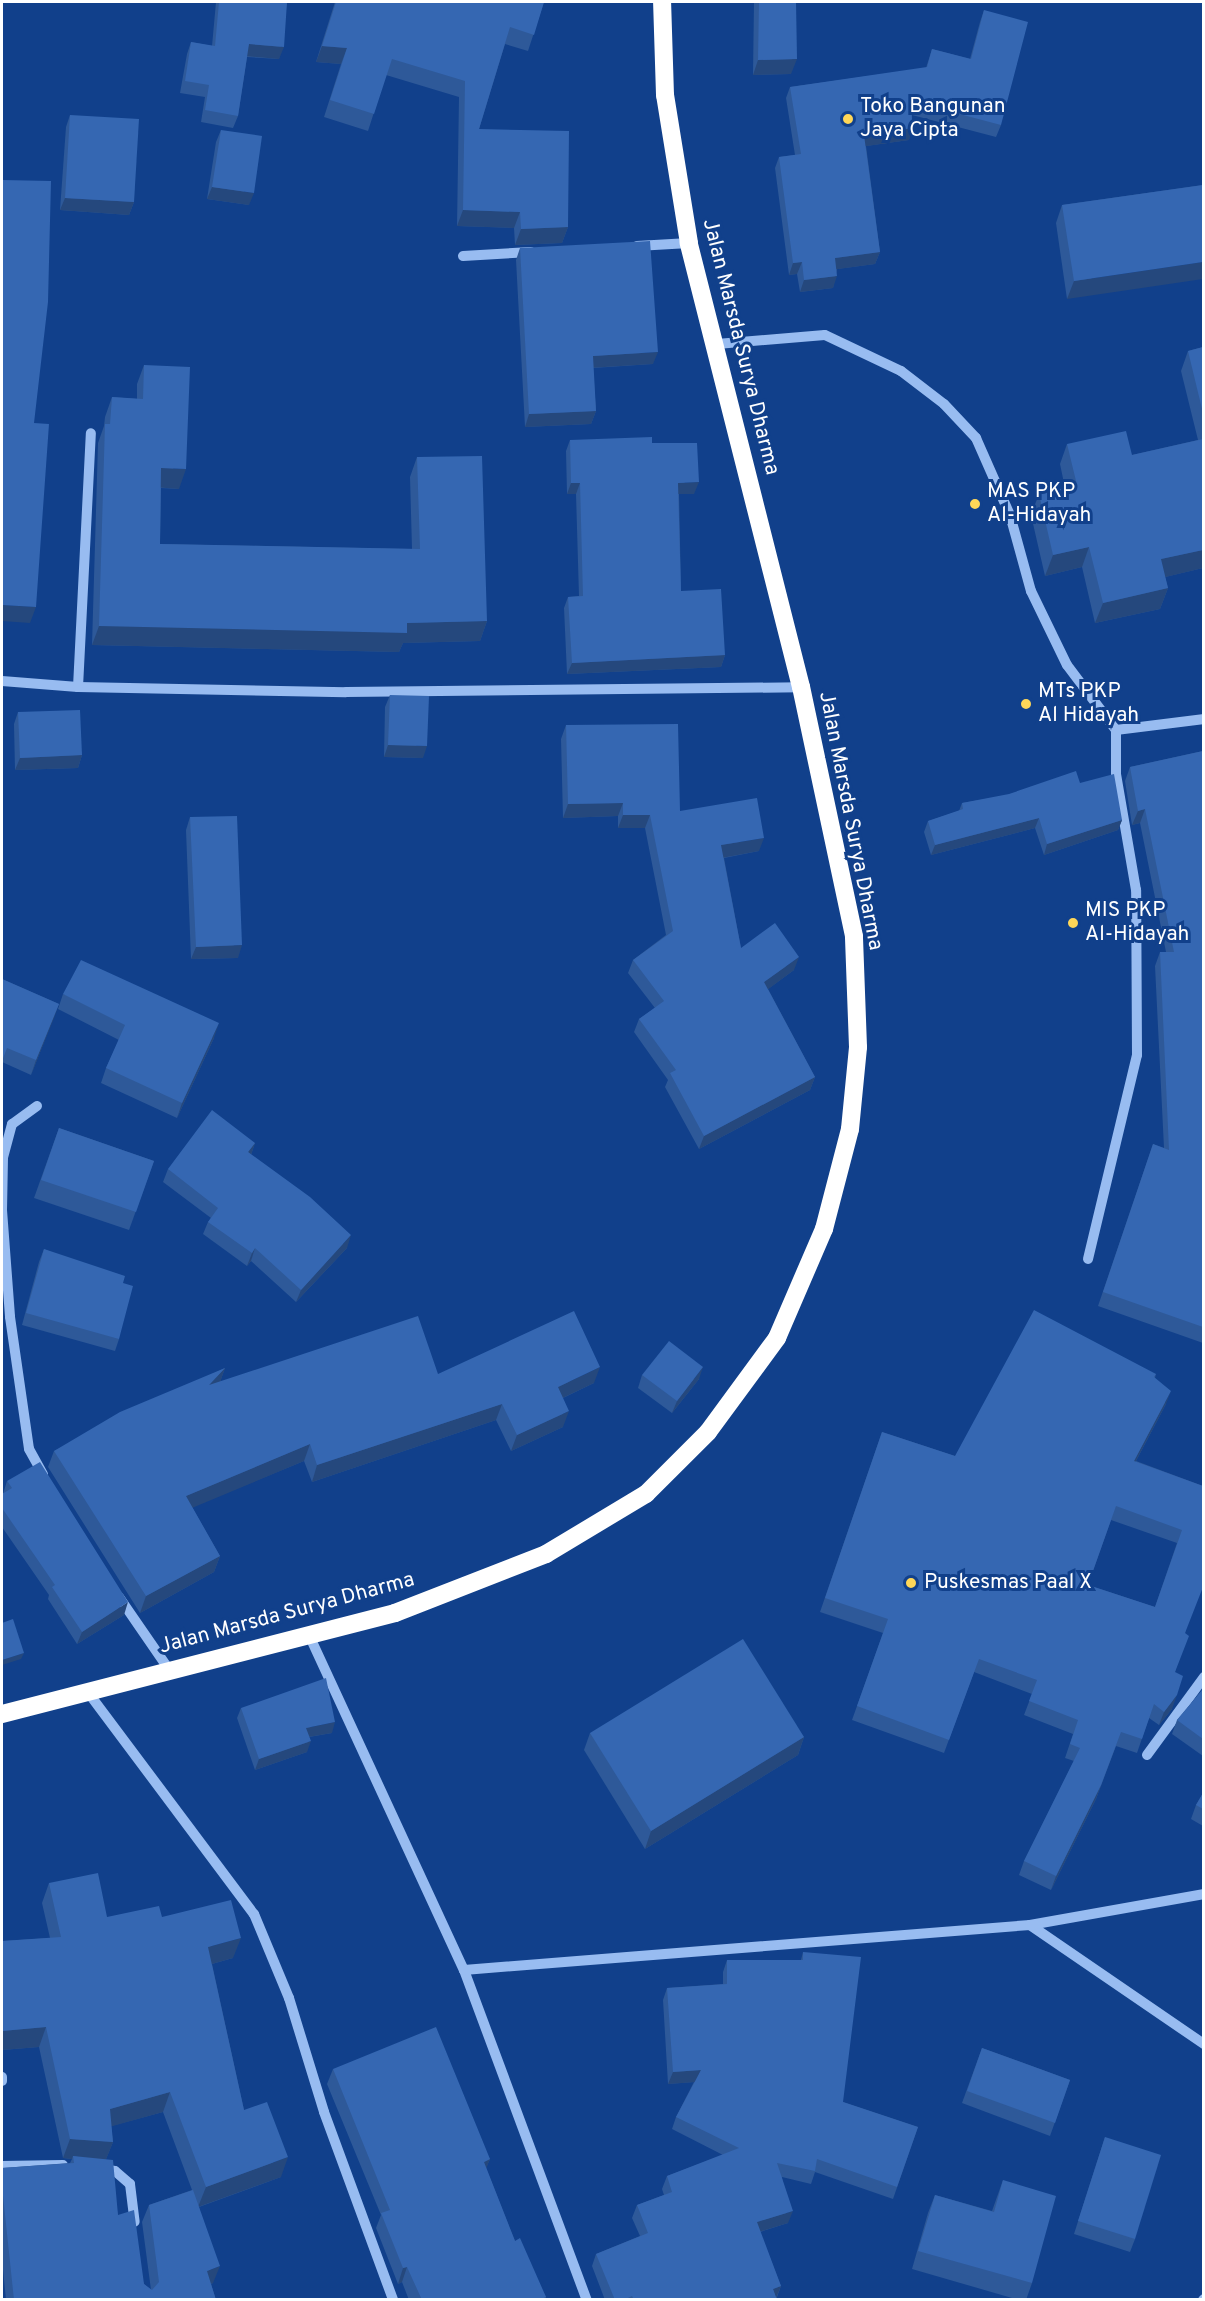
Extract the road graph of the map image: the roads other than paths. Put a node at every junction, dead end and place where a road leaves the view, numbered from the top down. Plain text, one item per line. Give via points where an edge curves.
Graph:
1 (663, 2) edge
2 (689, 243) junction
3 (629, 247) edge
4 (546, 252) edge
5 (463, 256) dead end
6 (717, 344) junction
7 (91, 433) dead end
8 (2, 681) edge
9 (78, 687) junction
10 (801, 687) junction
11 (1203, 719) edge
12 (1116, 730) junction
13 (37, 1106) dead end
14 (1088, 1259) dead end
15 (51, 1487) edge
16 (115, 1590) edge
17 (309, 1635) junction
18 (168, 1668) junction
19 (1203, 1677) edge
20 (87, 1691) junction
21 (2, 1714) edge
22 (1147, 1755) dead end
23 (1203, 1894) edge
24 (1030, 1925) junction
25 (464, 1970) junction
26 (1203, 2044) edge
27 (2, 2077) edge
28 (2, 2081) edge
29 (2, 2166) edge
30 (136, 2230) edge
31 (393, 2300) edge
32 (587, 2300) edge

1 - 2 highway, Jalan Marsda Surya Dharma via 665,95
2 - 3 street
2 - 6 highway, Jalan Marsda Surya Dharma
4 - 5 street
6 - 10 highway, Jalan Marsda Surya Dharma
6 - 12 street via 825,335 901,371 944,404 976,438 1010,515 1031,591 1067,665
7 - 9 street
8 - 9 street
9 - 10 street via 346,692
10 - 17 highway, Jalan Marsda Surya Dharma via 854,936 858,1047 850,1129 824,1229 777,1338 708,1432 646,1494 546,1554 395,1612
11 - 12 street
12 - 14 street via 1116,774 1136,890 1137,1055
13 - 15 street via 12,1124 3,1158 2,1210 10,1317 28,1449
16 - 18 street
17 - 18 highway, Jalan Marsda Surya Dharma
17 - 25 street
18 - 20 highway, Jalan Marsda Surya Dharma
19 - 22 street
20 - 21 highway, Jalan Marsda Surya Dharma
20 - 31 street via 254,1914 289,1998 324,2112
23 - 24 street
24 - 25 street
24 - 26 street
25 - 32 street
27 - 28 street
29 - 30 street via 81,2166 115,2171 130,2184

